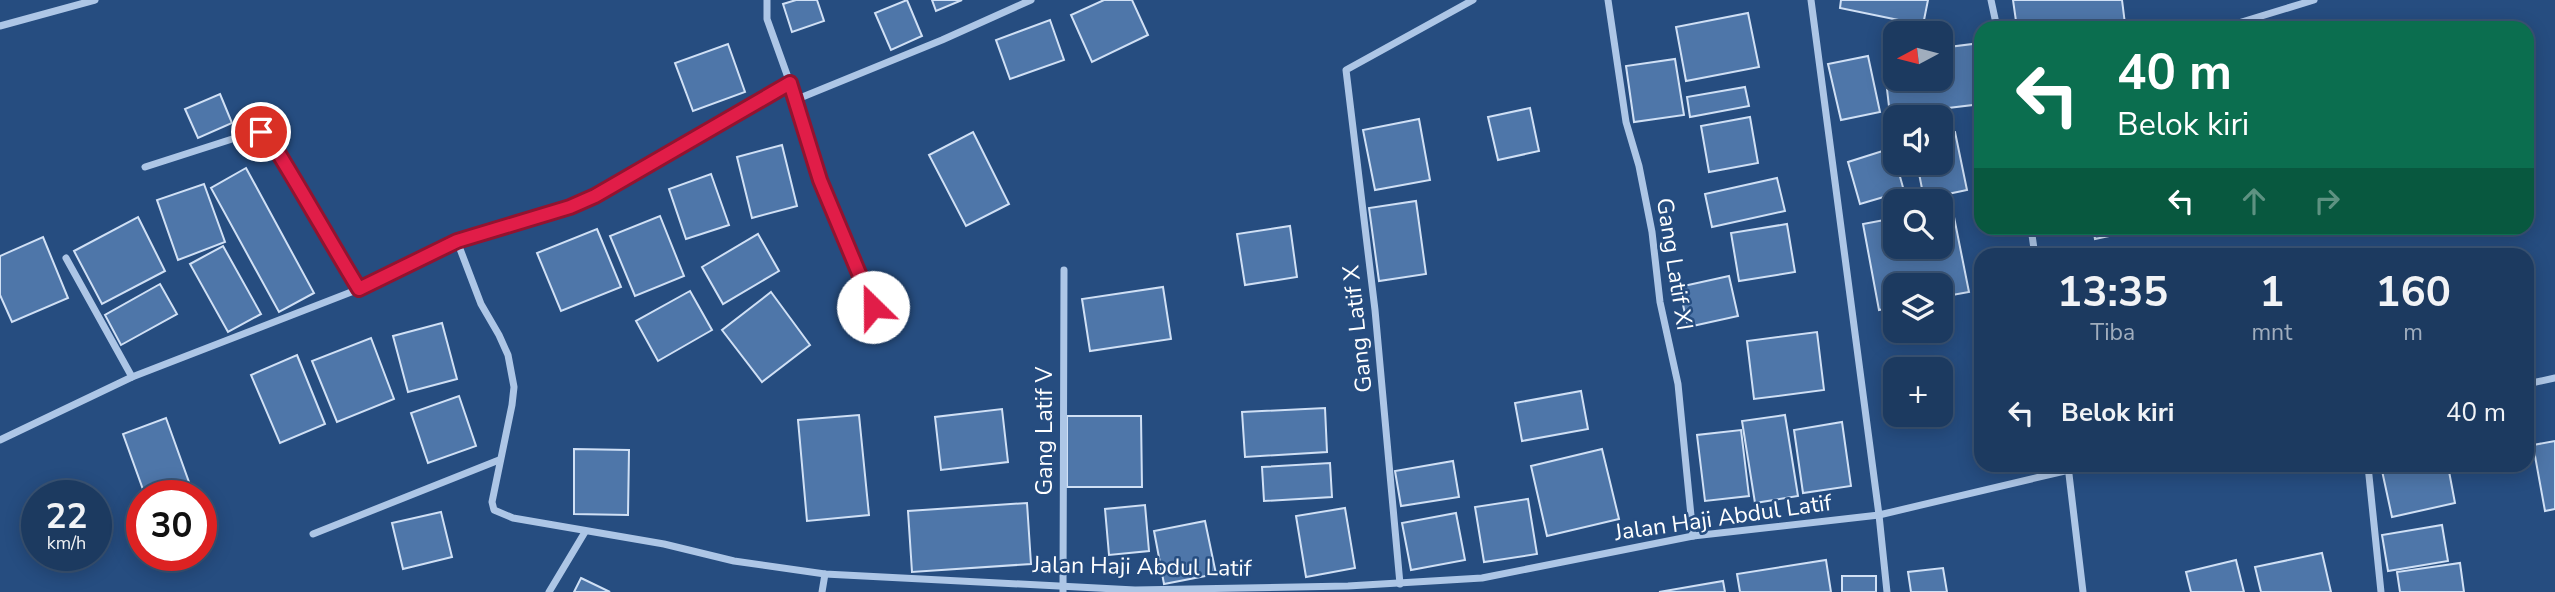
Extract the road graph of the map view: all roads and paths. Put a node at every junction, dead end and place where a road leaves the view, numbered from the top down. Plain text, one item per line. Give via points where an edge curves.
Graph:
1 (95, 0) edge
2 (767, 0) edge
3 (1031, 0) edge
4 (1473, 0) edge
5 (1608, 0) edge
6 (1811, 0) edge
7 (1991, 0) edge
8 (2314, 0) edge
9 (1996, 21) edge
10 (2245, 21) edge
11 (0, 26) edge
12 (790, 83) junction
13 (795, 100) junction
14 (145, 167) dead end
15 (457, 241) junction
16 (66, 258) dead end
17 (1064, 270) dead end
18 (359, 289) junction
19 (873, 307) dead end
20 (132, 377) junction
21 (2555, 377) edge
22 (2534, 382) edge
23 (0, 440) edge
24 (499, 460) junction
25 (2052, 472) edge
26 (2068, 472) edge
27 (2369, 472) edge
28 (1879, 515) junction
29 (586, 532) junction
30 (313, 534) dead end
31 (1693, 536) junction
32 (825, 574) junction
33 (1399, 584) junction
34 (1063, 589) edge
35 (1349, 589) edge
36 (549, 592) edge
37 (822, 592) edge
38 (1887, 592) edge
39 (2083, 592) edge
40 (2381, 592) edge

1 - 11 street
2 - 12 street via 767,19
3 - 13 street
4 - 33 street, Gang Latif X via 1346,70 1375,310
5 - 31 street, Gang Latif XI via 1626,122 1639,166 1678,384
6 - 28 street
7 - 9 street
8 - 10 street
12 - 13 street
12 - 15 street via 595,196
13 - 19 street via 820,180
14 - 18 street via 254,132 266,133
15 - 18 street
15 - 24 street, Jalan Haji Abdul Latif via 511,370 512,404
16 - 20 street
17 - 34 street, Gang Latif V
18 - 20 street
20 - 23 street
21 - 22 street
24 - 29 street, Jalan Haji Abdul Latif via 494,510
24 - 30 street
25 - 28 street, Jalan Haji Abdul Latif
26 - 39 street
27 - 40 street
28 - 31 street, Jalan Haji Abdul Latif
28 - 38 street
29 - 32 street, Jalan Haji Abdul Latif
29 - 36 street
31 - 33 street, Jalan Haji Abdul Latif via 1482,578
32 - 34 street, Jalan Haji Abdul Latif
32 - 37 street
33 - 35 street, Jalan Haji Abdul Latif
34 - 35 street, Jalan Haji Abdul Latif

